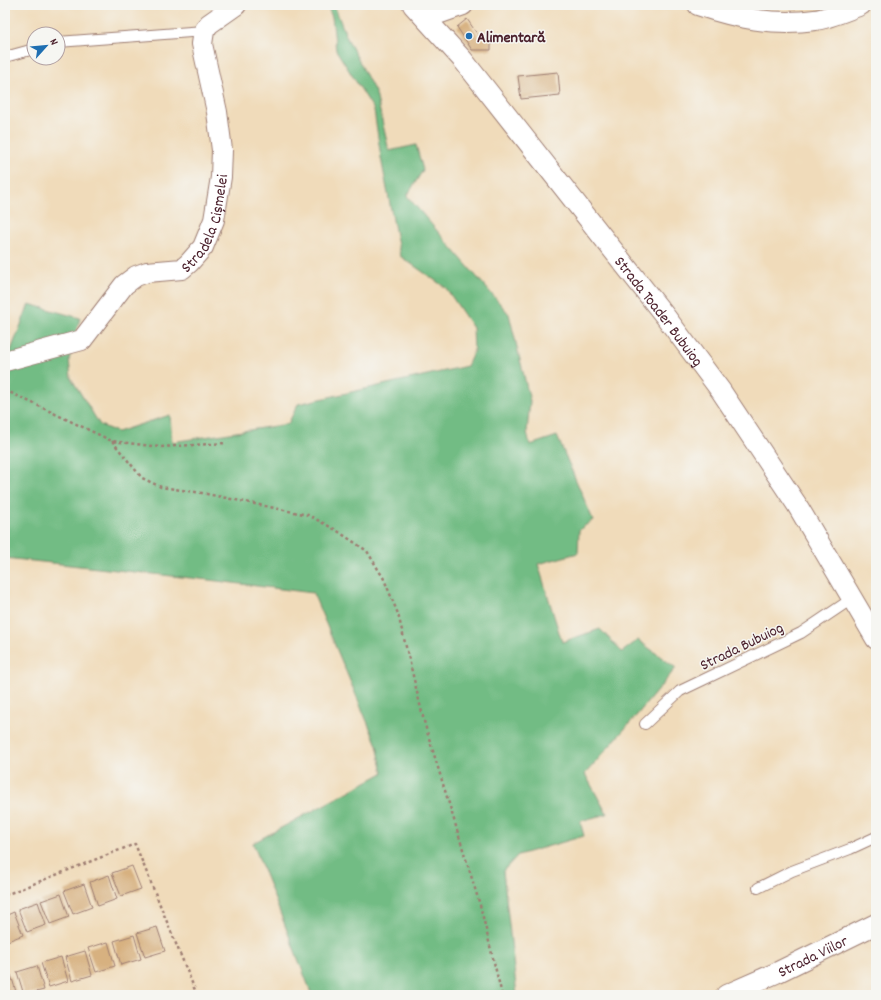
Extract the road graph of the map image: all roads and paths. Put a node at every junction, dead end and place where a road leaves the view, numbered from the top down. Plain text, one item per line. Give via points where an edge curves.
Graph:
1 (236, 5) edge
2 (462, 5) edge
3 (698, 5) edge
4 (861, 5) edge
5 (420, 11) edge
6 (204, 31) junction
7 (66, 41) edge
8 (26, 51) edge
9 (5, 57) edge
10 (5, 361) edge
11 (5, 390) edge
12 (112, 441) junction
13 (227, 442) dead end
14 (853, 598) junction
15 (876, 639) edge
16 (645, 724) dead end
17 (876, 837) edge
18 (758, 888) dead end
19 (5, 895) edge
20 (876, 924) edge
21 (197, 995) edge
22 (502, 995) edge
23 (726, 995) edge

1 - 6 street via 209,24
2 - 5 street
3 - 4 street via 729,15 782,23 816,20
5 - 14 street, Strada Toader Bubuiog via 463,60 665,316 716,385 797,505
6 - 7 lane
6 - 10 street, Stradela Cișmelei via 202,44 217,112 222,150 214,220 203,247 182,269 147,272 124,285 82,340
8 - 9 lane
11 - 12 path
12 - 13 path via 160,447
12 - 22 path via 142,478 161,487 308,515 367,551 384,579 398,614 425,725 480,905
14 - 15 street, Strada Toader Bubuiog
14 - 16 lane, Strada Bubuiog via 802,632 680,691
17 - 18 lane via 792,871
19 - 21 path via 135,844
20 - 23 street, Strada Viilor

